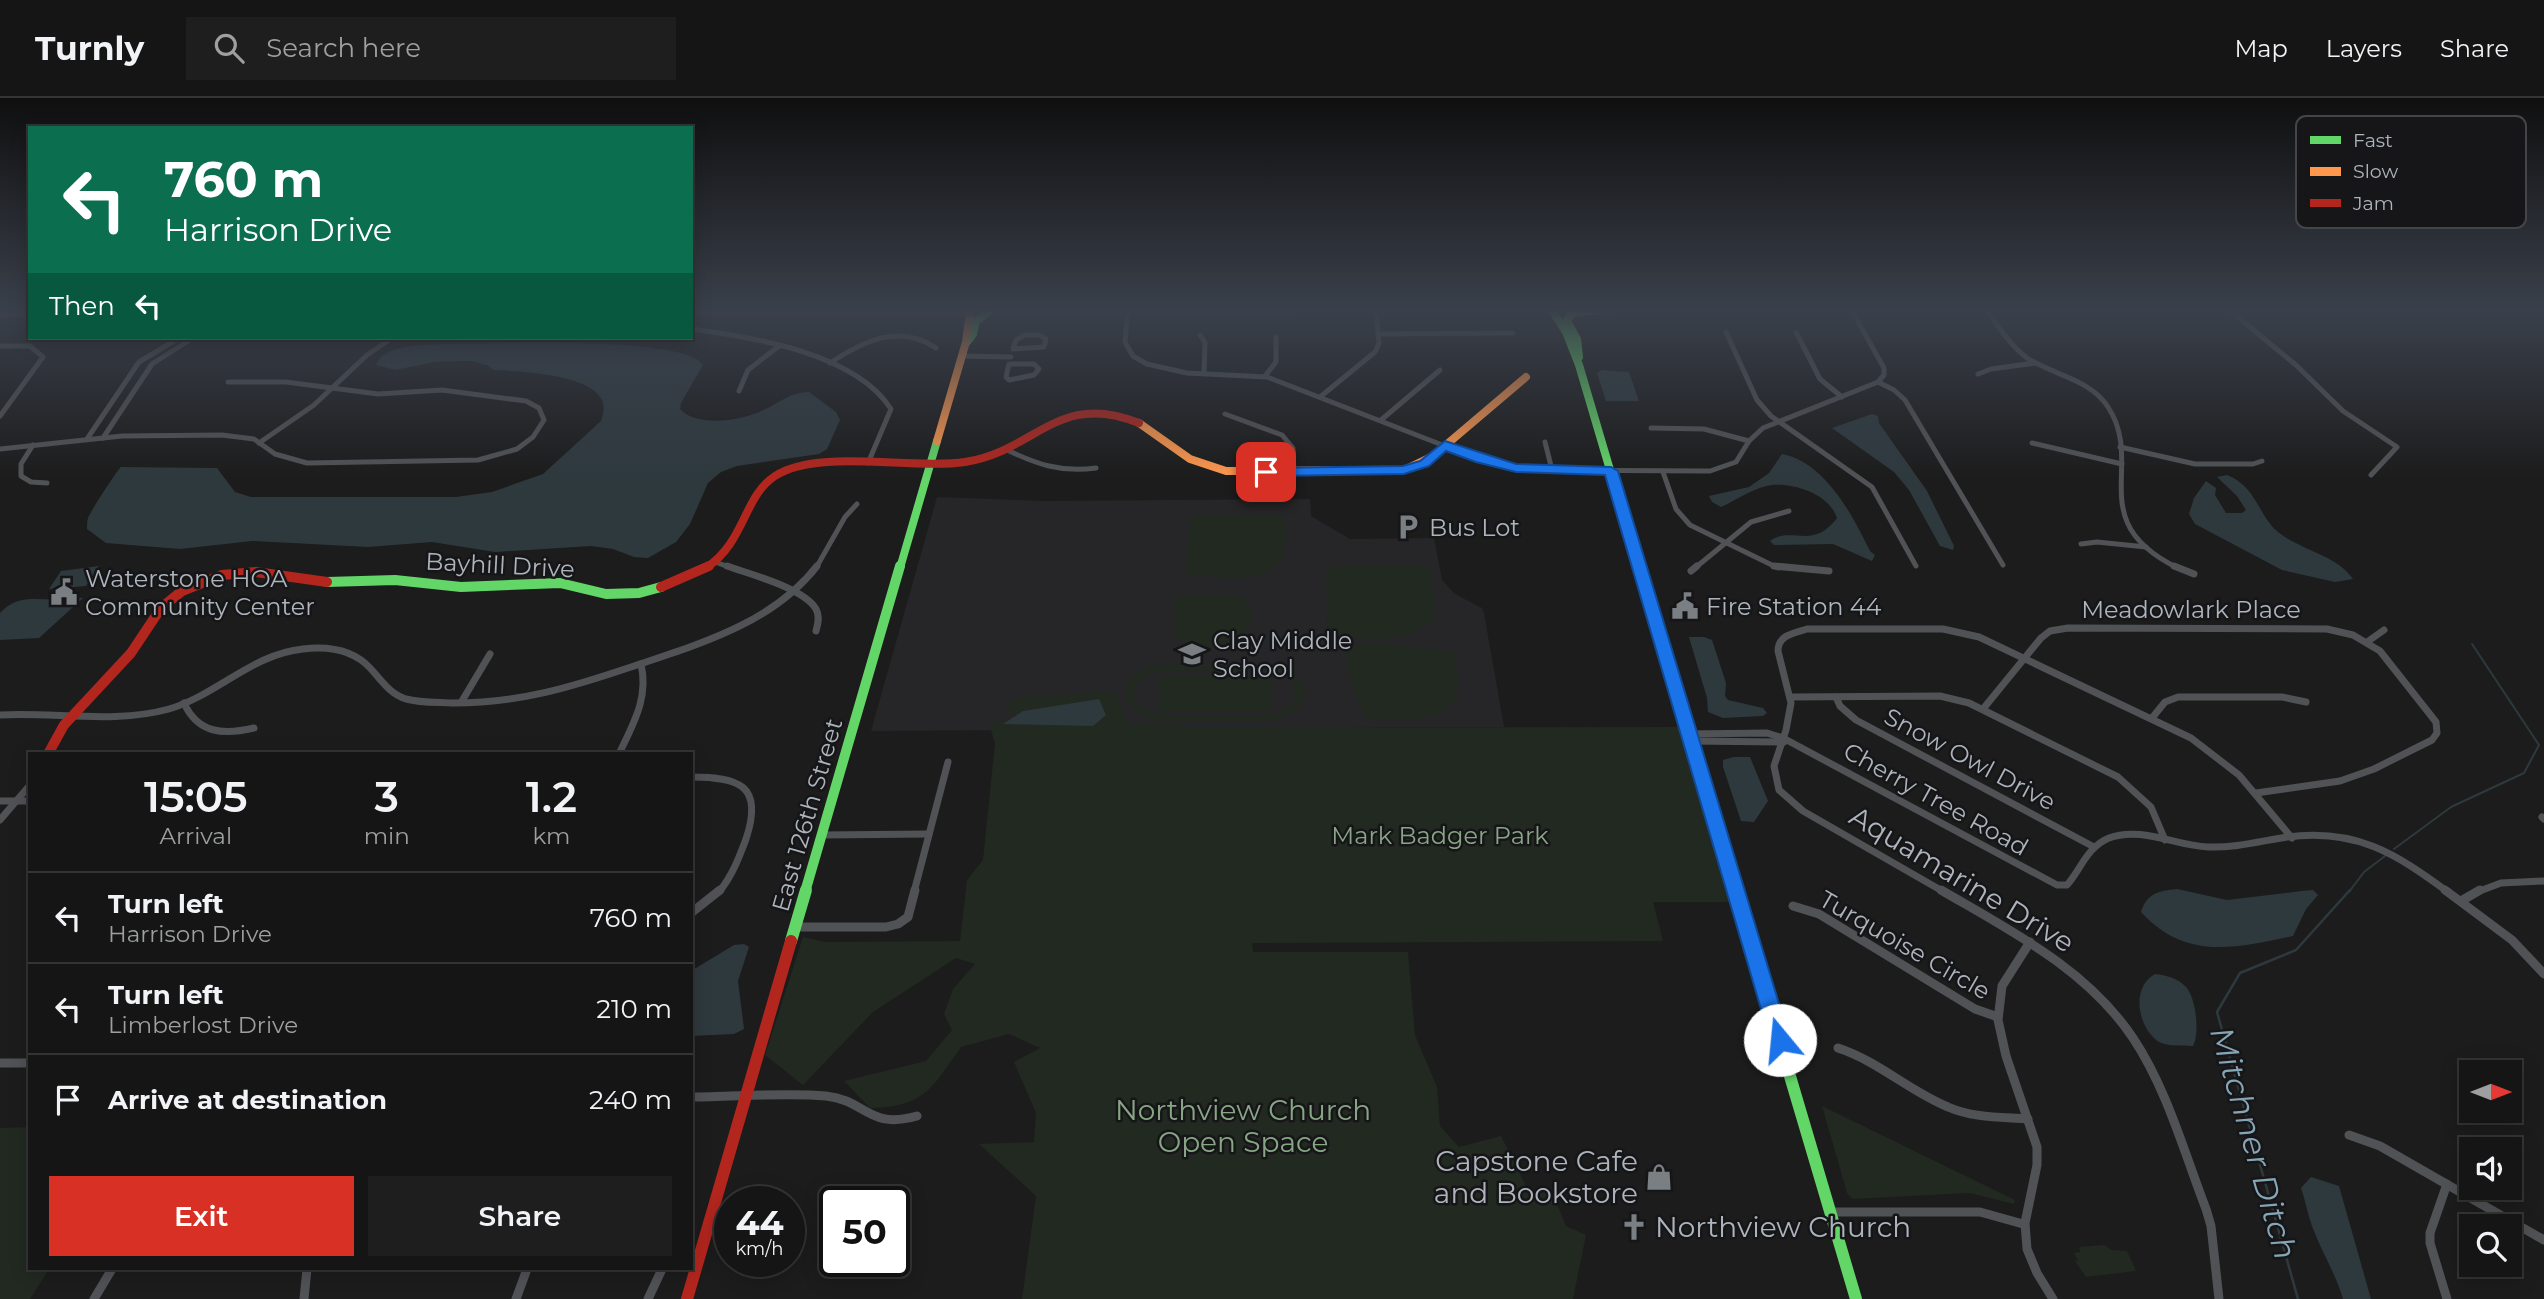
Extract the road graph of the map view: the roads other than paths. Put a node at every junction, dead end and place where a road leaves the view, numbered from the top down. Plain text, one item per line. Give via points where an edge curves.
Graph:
1 (37, 365) edge
2 (137, 365) edge
3 (151, 365) edge
4 (356, 365) edge
5 (754, 365) edge
6 (834, 365) edge
7 (959, 365) edge
8 (1009, 365) edge
9 (1035, 365) edge
10 (1152, 365) edge
11 (1204, 365) edge
12 (1274, 365) edge
13 (1358, 365) edge
14 (1579, 365) edge
15 (1741, 365) edge
16 (1813, 365) edge
17 (1882, 365) edge
18 (2021, 365) edge
19 (2041, 365) edge
20 (2296, 365) edge
21 (1440, 370) dead end
22 (1204, 373) junction
23 (1978, 374) dead end
24 (1265, 376) junction
25 (1527, 377) dead end
26 (229, 382) dead end
27 (1878, 382) junction
28 (334, 388) junction
29 (738, 391) dead end
30 (1320, 397) junction
31 (1842, 397) junction
32 (1226, 414) dead end
33 (0, 416) edge
34 (1381, 421) junction
35 (1779, 422) junction
36 (1651, 428) dead end
37 (103, 438) junction
38 (87, 439) junction
39 (1749, 441) junction
40 (1545, 442) dead end
41 (259, 443) junction
42 (2032, 443) dead end
43 (33, 445) junction
44 (1445, 445) junction
45 (2120, 447) junction
46 (0, 449) edge
47 (1005, 449) junction
48 (2262, 461) dead end
49 (868, 463) junction
50 (931, 464) junction
51 (2122, 464) junction
52 (1096, 468) dead end
53 (1552, 470) junction
54 (1611, 471) junction
55 (1294, 472) junction
56 (1663, 472) junction
57 (2371, 475) dead end
58 (47, 483) dead end
59 (857, 504) dead end
60 (1789, 511) dead end
61 (1724, 543) junction
62 (2081, 544) dead end
63 (2146, 547) junction
64 (715, 562) junction
65 (2003, 565) dead end
66 (1916, 566) dead end
67 (1691, 571) dead end
68 (1829, 571) dead end
69 (2194, 574) dead end
70 (792, 592) junction
71 (2384, 630) dead end
72 (816, 631) dead end
73 (2367, 642) junction
74 (490, 654) dead end
75 (2024, 658) junction
76 (640, 664) junction
77 (1790, 697) junction
78 (1836, 697) junction
79 (462, 701) junction
80 (2306, 702) dead end
81 (184, 704) junction
82 (1983, 709) junction
83 (0, 715) edge
84 (72, 716) junction
85 (2152, 718) junction
86 (254, 728) dead end
87 (1690, 738) junction
88 (1785, 740) junction
89 (49, 752) edge
90 (620, 752) edge
91 (948, 762) dead end
92 (693, 776) edge
93 (28, 787) edge
94 (2256, 793) junction
95 (0, 801) edge
96 (16, 801) junction
97 (28, 801) edge
98 (0, 820) edge
99 (929, 834) junction
100 (823, 835) junction
101 (2292, 838) junction
102 (2165, 840) junction
103 (2094, 847) junction
104 (2544, 881) edge
105 (2461, 901) junction
106 (1793, 906) dead end
107 (693, 912) edge
108 (796, 927) junction
109 (2030, 942) junction
110 (2544, 974) edge
111 (1998, 1017) junction
112 (1838, 1048) dead end
113 (0, 1063) edge
114 (28, 1063) edge
115 (747, 1096) junction
116 (693, 1097) edge
117 (917, 1116) dead end
118 (2028, 1119) junction
119 (2349, 1135) dead end
120 (2447, 1184) junction
121 (1830, 1212) junction
122 (2023, 1224) junction
123 (2544, 1241) edge
124 (111, 1270) edge
125 (307, 1270) edge
126 (527, 1270) edge
127 (662, 1270) edge
128 (94, 1299) edge
129 (304, 1299) edge
130 (516, 1299) edge
131 (648, 1299) edge
132 (687, 1299) edge
133 (1856, 1299) edge
134 (2053, 1299) edge
135 (2219, 1299) edge
136 (2447, 1299) edge

1 - 33 street
2 - 38 street
3 - 37 street
4 - 28 street
5 - 29 street
6 - 49 street via 864,379 891,406
7 - 50 street, East 126th Street
8 - 9 street via 1006,377 1012,381 1034,375 1039,369
10 - 22 street
11 - 22 street
12 - 24 street
13 - 30 street
14 - 54 street
15 - 35 street via 1759,403
16 - 31 street via 1820,379
17 - 27 street via 1884,375
18 - 23 street
19 - 45 street via 2102,399 2112,412
20 - 57 street via 2343,411 2398,447
21 - 34 street
22 - 24 street
24 - 30 street
25 - 44 street, Bayhill Drive via 1501,394
26 - 28 street
27 - 31 street
27 - 65 street via 1905,400
28 - 41 street
28 - 41 street via 382,395 442,390 526,401 543,413 544,420 515,451 478,460 313,464 275,454
30 - 34 street
31 - 35 street
32 - 55 street via 1282,435 1293,448
34 - 44 street
35 - 39 street
35 - 66 street via 1872,487
36 - 39 street via 1704,429
37 - 38 street
37 - 41 street via 228,435
38 - 43 street
39 - 56 street via 1735,462 1721,469
40 - 53 street
42 - 51 street
43 - 46 street
43 - 58 street via 21,464 21,476
44 - 53 street via 1498,465
44 - 55 street, Bayhill Drive via 1425,463 1404,470
45 - 48 street via 2195,464
45 - 51 street
47 - 50 street, Bayhill Drive via 979,461
47 - 52 street via 1054,470
47 - 55 street, Bayhill Drive via 1056,419 1110,413 1146,425 1207,466 1239,472
49 - 50 street, Bayhill Drive
49 - 64 street, Bayhill Drive via 805,464 774,475 761,485 733,543
50 - 100 street, East 126th Street
51 - 63 street via 2122,506
53 - 54 street
54 - 56 street
54 - 87 street
56 - 61 street via 1681,518
59 - 70 street via 846,514 818,565
60 - 61 street via 1751,522
61 - 67 street
61 - 68 street via 1778,568
62 - 63 street
63 - 69 street via 2168,564
64 - 70 street
64 - 84 street, Bayhill Drive via 674,584 628,594 606,594 560,583 461,587 395,580 311,582 256,572 222,575 170,599 131,653
70 - 72 street via 816,609
70 - 76 street via 731,631
71 - 73 street
73 - 75 street, Meadowlark Place via 2327,629 2068,628 2046,634
73 - 94 street via 2386,656 2432,714 2438,730 2435,738 2340,781
74 - 79 street
75 - 77 street via 1954,630 1799,630 1782,639 1777,652
75 - 82 street, Meadowlark Place
75 - 85 street
76 - 79 street via 546,694
76 - 90 street via 645,680 642,703
77 - 78 street
77 - 88 street, Aquamarine Drive
78 - 82 street via 1940,696
78 - 103 street, Snow Owl Drive via 1856,720
79 - 81 street via 402,697 354,655 323,649 269,656
80 - 85 street via 2282,697 2178,697 2165,702
81 - 84 street via 144,713
81 - 86 street via 203,729 228,734
82 - 102 street via 2127,784 2157,815
83 - 84 street
84 - 89 street, Bayhill Drive
85 - 94 street via 2205,748
87 - 88 street, Cherry Tree Road
87 - 121 street
88 - 103 street, Cherry Tree Road via 2044,881 2062,886 2070,881
88 - 109 street, Aquamarine Drive via 1774,774 1779,790 1791,803
91 - 99 street
92 - 107 street via 718,776 742,785 753,799 754,818 729,881
93 - 96 street
94 - 101 street
95 - 96 street
96 - 97 street
96 - 98 street
99 - 100 street
99 - 108 street via 912,909 905,920 886,927
100 - 108 street, East 126th Street
101 - 102 street via 2207,847
101 - 105 street via 2334,835 2369,843
102 - 103 street via 2120,836
104 - 105 street via 2497,882
105 - 110 street via 2512,938
106 - 111 street, Turquoise Circle via 1819,914 1975,1009
108 - 115 street, East 126th Street
109 - 111 street via 2003,983
109 - 135 street, Aquamarine Drive via 2062,963 2101,1000 2128,1031 2148,1066 2211,1226
111 - 118 street
112 - 118 street via 1866,1057 1949,1108
113 - 114 street
115 - 116 street
115 - 117 street via 841,1098 878,1121 893,1123
115 - 132 street, East 126th Street
118 - 122 street via 2038,1161
119 - 120 street via 2380,1146
120 - 123 street
120 - 136 street via 2430,1243
121 - 122 street via 1980,1212
121 - 133 street
122 - 134 street via 2029,1254
124 - 128 street
125 - 129 street
126 - 130 street
127 - 131 street

